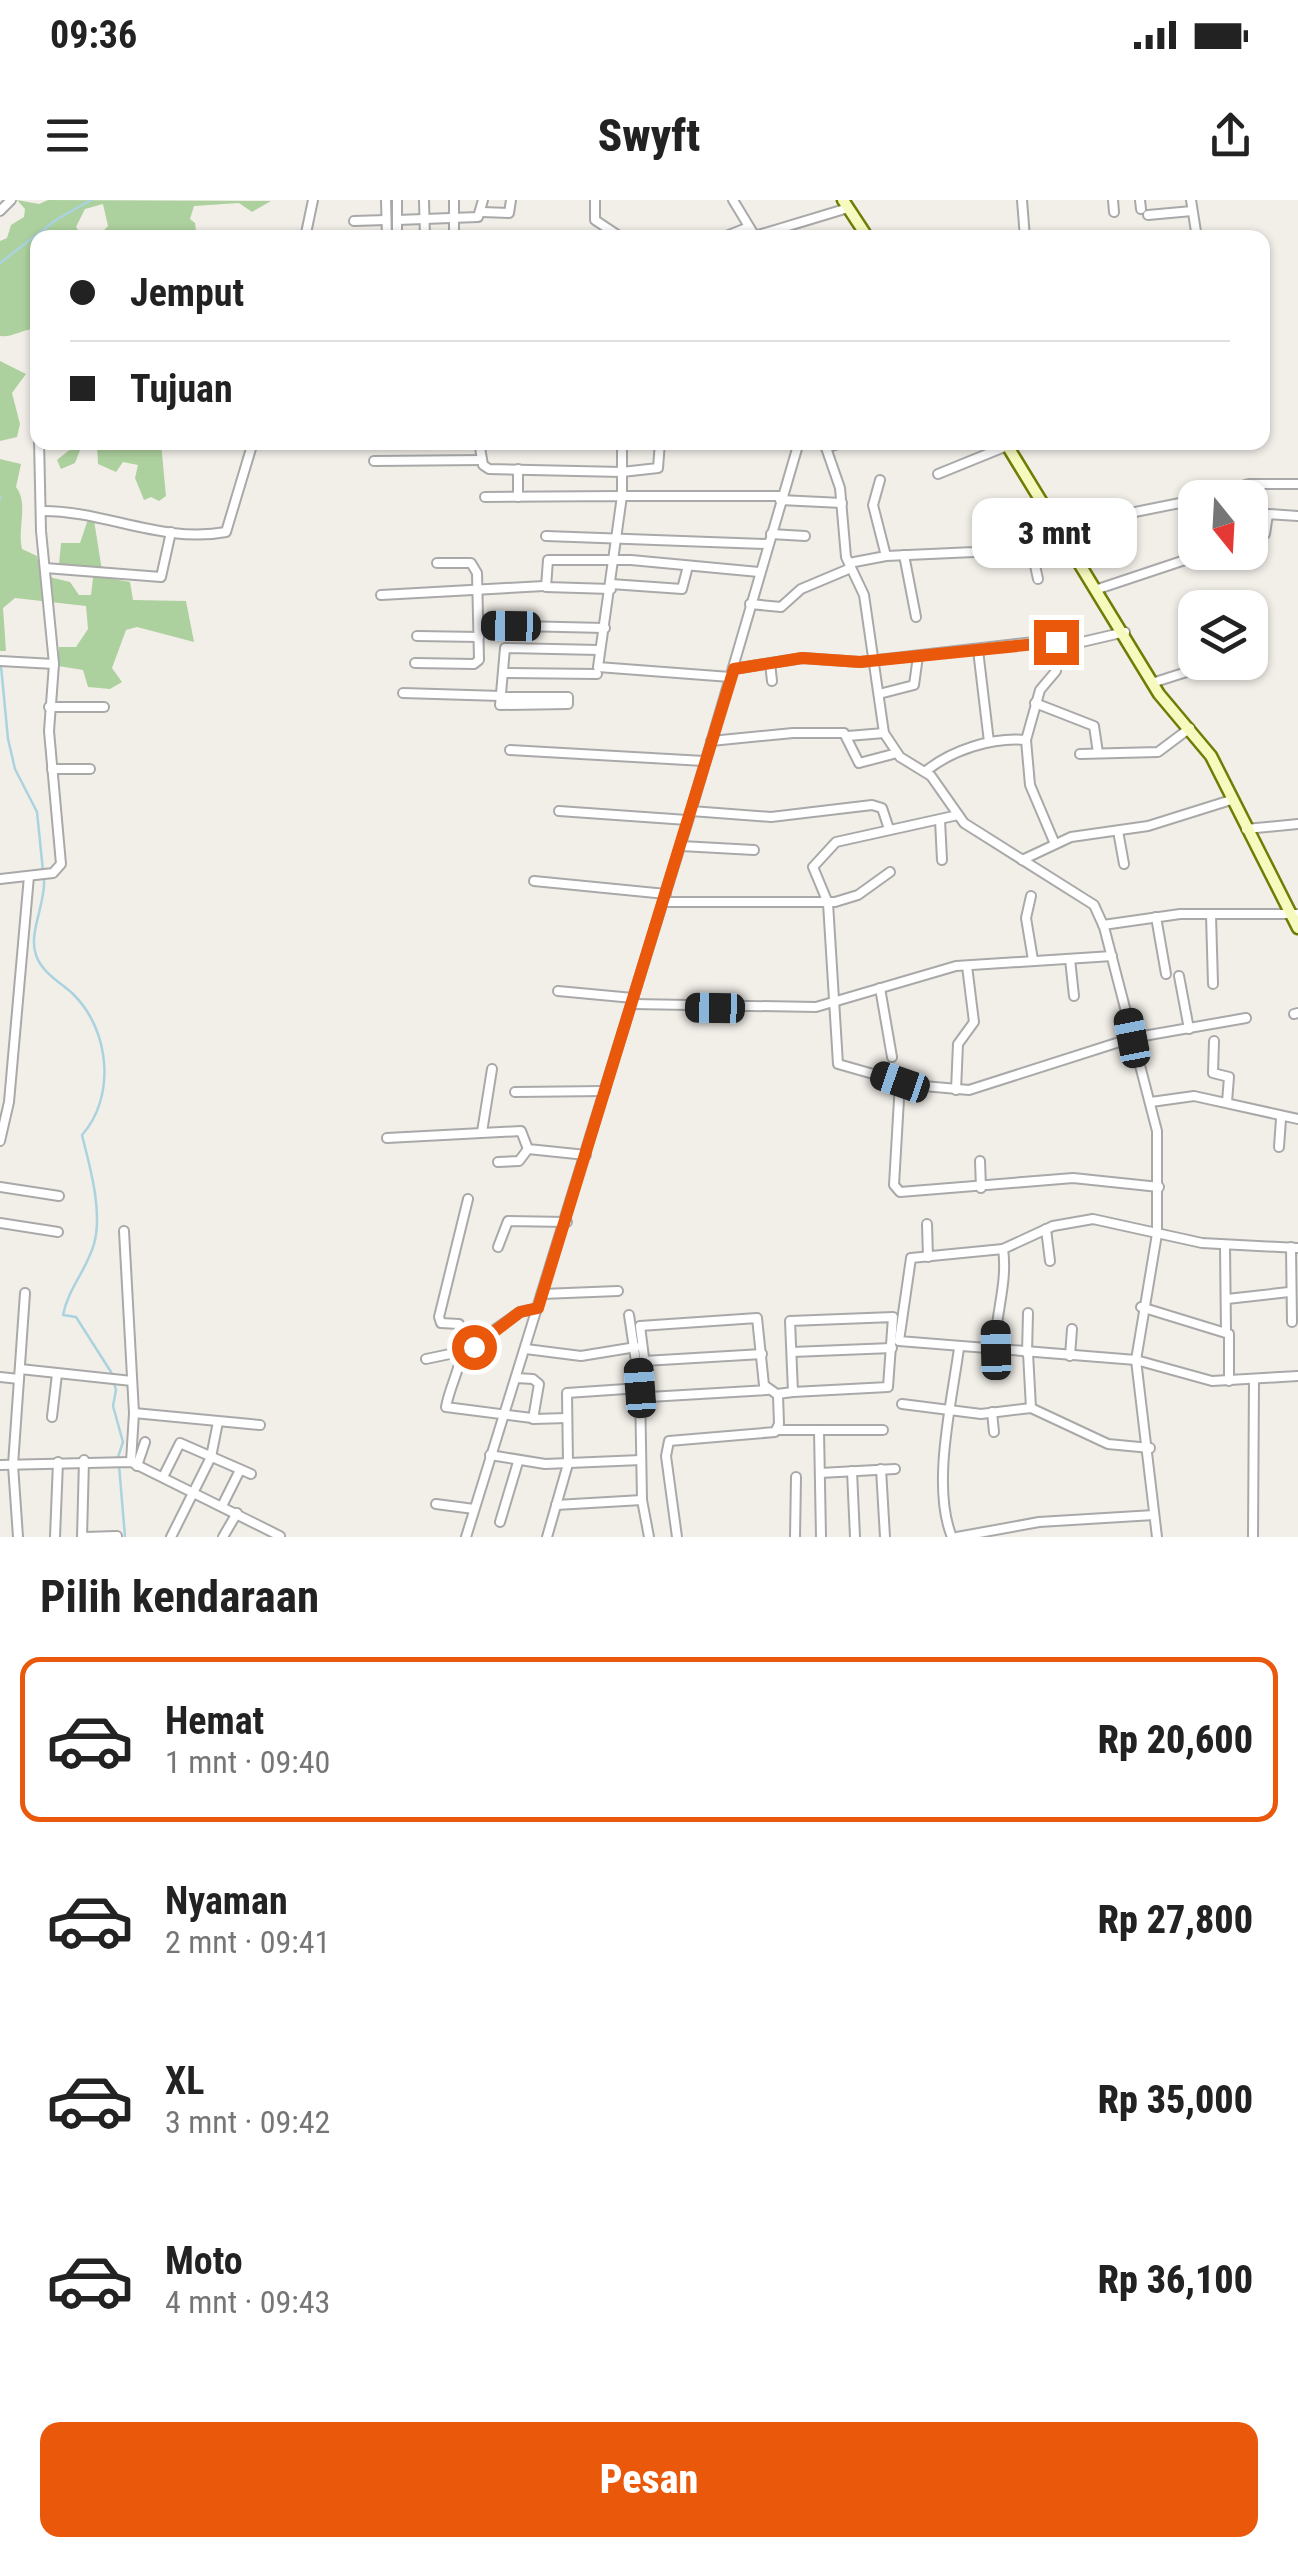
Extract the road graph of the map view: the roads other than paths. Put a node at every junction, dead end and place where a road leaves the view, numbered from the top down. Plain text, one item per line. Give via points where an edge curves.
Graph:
1 (11, 200) edge
2 (312, 200) edge
3 (386, 200) edge
4 (397, 200) edge
5 (424, 200) edge
6 (454, 200) edge
7 (483, 200) edge
8 (511, 200) edge
9 (595, 200) edge
10 (733, 200) edge
11 (1022, 200) edge
12 (1113, 200) edge
13 (1174, 200) edge
14 (1191, 200) edge
15 (848, 203) edge
16 (1143, 208) edge
17 (1192, 211) junction
18 (0, 212) edge
19 (482, 212) junction
20 (1114, 212) dead end
21 (1175, 212) junction
22 (424, 218) junction
23 (454, 218) junction
24 (386, 220) junction
25 (397, 220) junction
26 (354, 221) dead end
27 (749, 227) junction
28 (306, 230) edge
29 (387, 230) edge
30 (397, 230) edge
31 (425, 230) edge
32 (454, 230) edge
33 (610, 230) edge
34 (741, 230) edge
35 (751, 230) edge
36 (774, 230) edge
37 (863, 230) edge
38 (1024, 230) edge
39 (1196, 230) edge
40 (39, 450) edge
41 (251, 450) edge
42 (480, 450) edge
43 (622, 450) edge
44 (659, 450) edge
45 (796, 450) edge
46 (826, 450) edge
47 (992, 450) edge
48 (1010, 450) edge
49 (482, 460) junction
50 (374, 461) dead end
51 (518, 469) junction
52 (622, 472) junction
53 (938, 474) dead end
54 (880, 480) dead end
55 (1268, 484) edge
56 (1298, 484) edge
57 (518, 496) junction
58 (622, 496) junction
59 (485, 497) dead end
60 (781, 498) junction
61 (842, 503) junction
62 (1178, 504) edge
63 (41, 511) junction
64 (1268, 514) edge
65 (1298, 516) edge
66 (1061, 529) junction
67 (170, 532) junction
68 (546, 536) dead end
69 (615, 536) junction
70 (805, 536) dead end
71 (769, 539) junction
72 (1029, 539) junction
73 (904, 555) junction
74 (886, 556) junction
75 (614, 562) junction
76 (1178, 562) edge
77 (436, 563) dead end
78 (850, 565) junction
79 (688, 566) junction
80 (45, 568) junction
81 (759, 572) junction
82 (1038, 579) dead end
83 (544, 586) junction
84 (611, 587) junction
85 (1098, 588) junction
86 (479, 590) junction
87 (380, 595) dead end
88 (750, 604) junction
89 (916, 617) dead end
90 (479, 625) junction
91 (605, 628) junction
92 (1125, 632) junction
93 (417, 636) dead end
94 (479, 636) junction
95 (1056, 642) junction
96 (599, 650) junction
97 (978, 650) junction
98 (918, 656) junction
99 (873, 660) junction
100 (0, 661) edge
101 (415, 663) dead end
102 (770, 663) junction
103 (54, 664) junction
104 (598, 671) junction
105 (503, 673) junction
106 (732, 673) junction
107 (1178, 675) edge
108 (772, 681) dead end
109 (1152, 683) junction
110 (596, 687) dead end
111 (403, 693) dead end
112 (878, 694) junction
113 (501, 697) junction
114 (1035, 703) junction
115 (104, 707) dead end
116 (48, 708) junction
117 (1190, 728) junction
118 (884, 733) junction
119 (848, 736) junction
120 (1026, 740) junction
121 (711, 741) junction
122 (989, 742) junction
123 (510, 750) dead end
124 (897, 753) junction
125 (1098, 753) junction
126 (1080, 754) dead end
127 (704, 761) junction
128 (52, 769) junction
129 (90, 769) dead end
130 (926, 772) junction
131 (1231, 800) junction
132 (558, 811) dead end
133 (689, 816) junction
134 (958, 816) junction
135 (940, 820) junction
136 (1298, 824) edge
137 (1246, 828) junction
138 (889, 829) junction
139 (1118, 830) junction
140 (1055, 844) junction
141 (682, 846) junction
142 (754, 850) dead end
143 (942, 860) dead end
144 (1022, 860) junction
145 (1124, 864) dead end
146 (890, 872) dead end
147 (29, 876) junction
148 (0, 879) edge
149 (534, 881) dead end
150 (1031, 896) dead end
151 (665, 898) junction
152 (828, 903) junction
153 (1294, 913) edge
154 (1211, 915) junction
155 (1156, 917) junction
156 (1103, 925) junction
157 (1298, 928) edge
158 (1112, 956) junction
159 (1070, 958) junction
160 (1033, 960) junction
161 (967, 966) junction
162 (1166, 974) dead end
163 (1180, 976) dead end
164 (1214, 984) dead end
165 (880, 988) junction
166 (558, 991) dead end
167 (1074, 996) dead end
168 (632, 1001) junction
169 (834, 1005) junction
170 (1246, 1018) dead end
171 (1189, 1029) junction
172 (1132, 1038) junction
173 (1214, 1041) dead end
174 (892, 1057) dead end
175 (492, 1069) dead end
176 (900, 1082) junction
177 (956, 1090) junction
178 (605, 1091) junction
179 (515, 1092) dead end
180 (1151, 1102) junction
181 (1227, 1102) junction
182 (1281, 1119) junction
183 (1298, 1119) edge
184 (482, 1132) junction
185 (387, 1138) dead end
186 (0, 1141) edge
187 (1279, 1147) dead end
188 (528, 1150) junction
189 (586, 1155) junction
190 (980, 1160) dead end
191 (498, 1162) dead end
192 (0, 1186) edge
193 (1159, 1187) junction
194 (982, 1188) junction
195 (60, 1196) dead end
196 (468, 1200) dead end
197 (566, 1222) junction
198 (0, 1223) edge
199 (927, 1224) dead end
200 (1046, 1229) junction
201 (124, 1231) dead end
202 (58, 1232) dead end
203 (1157, 1234) junction
204 (498, 1246) dead end
205 (1225, 1246) junction
206 (1294, 1248) edge
207 (1003, 1249) junction
208 (928, 1257) junction
209 (1050, 1261) dead end
210 (618, 1290) dead end
211 (1289, 1292) junction
212 (25, 1294) dead end
213 (542, 1294) junction
214 (1227, 1299) junction
215 (1141, 1307) junction
216 (538, 1308) junction
217 (1028, 1313) dead end
218 (630, 1316) dead end
219 (1292, 1322) dead end
220 (1072, 1329) dead end
221 (1226, 1332) junction
222 (636, 1347) junction
223 (892, 1348) junction
224 (960, 1348) junction
225 (526, 1350) junction
226 (996, 1350) junction
227 (464, 1352) junction
228 (792, 1352) junction
229 (1027, 1353) junction
230 (762, 1354) junction
231 (1070, 1356) junction
232 (426, 1359) dead end
233 (1136, 1360) junction
234 (644, 1361) junction
235 (20, 1374) junction
236 (57, 1374) junction
237 (1298, 1376) edge
238 (0, 1377) edge
239 (516, 1378) junction
240 (1254, 1379) junction
241 (1229, 1381) junction
242 (132, 1382) junction
243 (640, 1388) junction
244 (766, 1390) junction
245 (793, 1392) junction
246 (777, 1394) junction
247 (902, 1404) dead end
248 (1031, 1408) junction
249 (949, 1410) junction
250 (134, 1412) junction
251 (992, 1412) junction
252 (505, 1415) junction
253 (52, 1417) dead end
254 (532, 1418) junction
255 (568, 1418) junction
256 (218, 1422) junction
257 (260, 1425) dead end
258 (777, 1430) junction
259 (819, 1430) junction
260 (883, 1430) dead end
261 (994, 1432) dead end
262 (145, 1442) dead end
263 (1150, 1448) junction
264 (490, 1456) junction
265 (211, 1457) junction
266 (84, 1460) junction
267 (641, 1460) junction
268 (58, 1462) junction
269 (518, 1462) junction
270 (126, 1463) junction
271 (568, 1464) junction
272 (0, 1465) edge
273 (13, 1465) junction
274 (881, 1469) junction
275 (895, 1469) dead end
276 (240, 1470) junction
277 (852, 1471) junction
278 (820, 1473) junction
279 (251, 1474) dead end
280 (796, 1477) dead end
281 (162, 1478) junction
282 (192, 1492) junction
283 (642, 1500) junction
284 (436, 1504) dead end
285 (222, 1506) junction
286 (556, 1506) junction
287 (474, 1509) junction
288 (236, 1514) junction
289 (1154, 1515) junction
290 (500, 1522) dead end
291 (117, 1536) edge
292 (175, 1536) edge
293 (280, 1536) edge
294 (18, 1537) edge
295 (55, 1537) edge
296 (83, 1537) edge
297 (223, 1537) edge
298 (466, 1537) edge
299 (547, 1537) edge
300 (648, 1537) edge
301 (677, 1537) edge
302 (795, 1537) edge
303 (822, 1537) edge
304 (854, 1537) edge
305 (884, 1537) edge
306 (955, 1537) edge
307 (1157, 1537) edge
308 (1253, 1537) edge

1 - 18 street
2 - 28 street
3 - 24 street
4 - 25 street
5 - 22 street
6 - 23 street
7 - 19 street
8 - 19 street via 509,213
9 - 33 street via 595,220
10 - 27 street
11 - 38 street
12 - 20 street
13 - 21 street
14 - 17 street
15 - 36 street
15 - 37 main road
16 - 21 street
17 - 21 street
17 - 39 street
19 - 23 street
22 - 23 street
22 - 25 street
22 - 31 street
23 - 32 street
24 - 26 street
24 - 29 street
25 - 30 street
27 - 34 street
27 - 35 street
40 - 63 street
41 - 67 street via 228,531
42 - 49 street
43 - 52 street
44 - 52 street via 658,468
45 - 60 street
46 - 61 street
47 - 53 street
48 - 66 main road
49 - 50 street
49 - 51 street via 486,468
51 - 52 street
51 - 57 street
52 - 58 street
54 - 74 street via 873,505
55 - 56 street
57 - 58 street
57 - 59 street
58 - 60 street
58 - 69 street
60 - 61 street
60 - 71 street
61 - 78 street
62 - 66 street
63 - 67 street via 79,511
63 - 80 street
64 - 65 street
66 - 72 street
66 - 85 main road
67 - 80 street via 161,577
68 - 69 street
69 - 71 street
69 - 75 street
70 - 71 street
71 - 81 street
72 - 73 street via 974,552
72 - 82 street
73 - 74 street
73 - 89 street
74 - 78 street
75 - 79 street
75 - 83 street via 548,560
75 - 84 street
76 - 85 street
77 - 86 street via 470,564
78 - 88 street via 801,589 782,607
78 - 99 street via 864,595
79 - 81 street
79 - 84 street via 682,589
80 - 103 street
81 - 88 street
83 - 84 street
83 - 86 street
84 - 91 street
85 - 92 main road
86 - 87 street
86 - 90 street
88 - 106 street
90 - 91 street
90 - 94 street
91 - 96 street
92 - 95 street
92 - 109 main road
93 - 94 street
94 - 101 street via 476,664
95 - 97 street
95 - 114 street via 1056,671
96 - 104 street
96 - 105 street via 505,648
97 - 98 street
97 - 122 street
98 - 99 street
98 - 112 street via 914,686
99 - 102 street
99 - 112 street
100 - 103 street
102 - 106 street
102 - 108 street
103 - 116 street
104 - 105 street
104 - 106 street
104 - 110 street
105 - 113 street
106 - 121 street
107 - 109 street
109 - 117 main road
111 - 113 street
112 - 118 street
113 - 113 street via 500,705 568,704 568,698
114 - 120 street
114 - 125 street via 1094,726
115 - 116 street
116 - 128 street
117 - 125 street via 1158,752
117 - 131 main road via 1212,756
118 - 119 street
118 - 124 street
119 - 121 street via 793,732
119 - 124 street via 859,763
120 - 122 street
120 - 140 street via 1030,784
121 - 127 street
122 - 130 street
123 - 127 street
124 - 130 street
125 - 126 street
127 - 133 street
128 - 129 street
128 - 147 street via 61,864 53,873
130 - 134 street
131 - 137 main road
131 - 139 street
132 - 133 street
133 - 138 street via 771,817 872,805 882,808
133 - 141 street
134 - 135 street
134 - 144 street
135 - 138 street
135 - 143 street
136 - 137 street
137 - 153 main road
138 - 152 street via 836,842 815,864 813,875
139 - 140 street
139 - 145 street
140 - 144 street
141 - 142 street
141 - 151 street
144 - 156 street via 1094,905
146 - 152 street via 858,895
147 - 148 street
147 - 186 street
149 - 151 street
150 - 160 street via 1026,926
151 - 152 street
151 - 168 street
152 - 169 street
153 - 154 street
153 - 157 main road
154 - 155 street
154 - 164 street
155 - 156 street
155 - 162 street
156 - 158 street
158 - 159 street
158 - 172 street
159 - 160 street
159 - 167 street
160 - 161 street
161 - 165 street
161 - 177 street via 974,1022 958,1044
163 - 171 street
165 - 169 street
165 - 174 street
166 - 168 street
168 - 169 street
168 - 178 street
169 - 176 street via 836,1062
170 - 171 street
171 - 172 street
172 - 177 street via 982,1089
172 - 180 street
173 - 181 street via 1213,1074 1229,1077
175 - 184 street
176 - 177 street
176 - 194 street via 895,1188
178 - 179 street
178 - 189 street
180 - 181 street via 1182,1096
180 - 193 street
181 - 182 street
182 - 183 street
182 - 187 street
184 - 185 street
184 - 188 street via 523,1131
188 - 189 street
188 - 191 street via 518,1161
189 - 197 street
190 - 194 street
192 - 195 street
193 - 194 street via 1073,1178
193 - 203 street
196 - 227 street via 438,1317 461,1326
197 - 204 street via 508,1220
197 - 213 street
198 - 202 street
199 - 208 street
200 - 203 street via 1092,1220
200 - 207 street
200 - 209 street
201 - 242 street
203 - 205 street
203 - 215 street
205 - 206 street
205 - 214 street
206 - 211 street
207 - 208 street
207 - 226 street
208 - 224 street via 911,1258 899,1343
210 - 213 street
211 - 214 street
211 - 219 street
212 - 235 street
213 - 216 street
214 - 221 street
215 - 221 street
215 - 233 street
216 - 225 street
216 - 227 street via 520,1312
217 - 229 street
218 - 222 street
220 - 231 street
221 - 241 street
222 - 225 street via 581,1356
222 - 243 street
223 - 228 street
223 - 228 street via 892,1315 792,1320
223 - 245 street via 888,1387
224 - 226 street
224 - 249 street
225 - 239 street
226 - 229 street
227 - 232 street
227 - 252 street via 447,1408
228 - 245 street
229 - 231 street
229 - 248 street
230 - 234 street
230 - 234 street via 759,1321 750,1318 640,1326
230 - 244 street
231 - 233 street
233 - 241 street
233 - 263 street
234 - 244 street via 647,1393 654,1399
235 - 236 street
235 - 238 street
235 - 273 street
236 - 242 street
236 - 253 street
237 - 240 street
239 - 252 street
239 - 254 street via 539,1384
240 - 241 street
240 - 308 street
242 - 250 street
243 - 255 street via 570,1392
243 - 267 street
244 - 246 street
245 - 246 street
246 - 258 street
247 - 249 street
248 - 251 street
248 - 263 street via 1108,1444
249 - 251 street
249 - 306 street via 944,1505
250 - 256 street
250 - 270 street
251 - 261 street
252 - 254 street
252 - 264 street
254 - 255 street
255 - 271 street
256 - 257 street
256 - 265 street
258 - 259 street
258 - 301 street via 669,1441
259 - 260 street
259 - 278 street
262 - 270 street
263 - 289 street
264 - 269 street
264 - 287 street
265 - 276 street
265 - 281 street via 180,1444
265 - 282 street
266 - 268 street
266 - 270 street
266 - 296 street
267 - 271 street
267 - 283 street
268 - 273 street
268 - 295 street
269 - 271 street
269 - 290 street
270 - 281 street
271 - 286 street
272 - 273 street
273 - 294 street
274 - 275 street
274 - 277 street
274 - 305 street
276 - 279 street
276 - 285 street
277 - 278 street
277 - 304 street
278 - 303 street
280 - 302 street
281 - 282 street
282 - 285 street
282 - 292 street
283 - 286 street
283 - 300 street
284 - 287 street
285 - 288 street
286 - 299 street
287 - 298 street
288 - 293 street
288 - 297 street
289 - 306 street via 1040,1522
289 - 307 street
291 - 296 street

